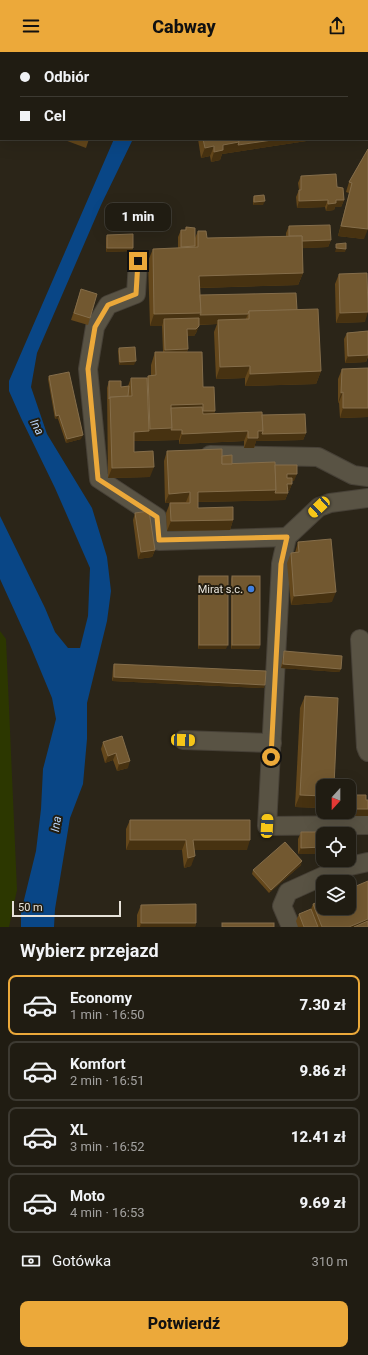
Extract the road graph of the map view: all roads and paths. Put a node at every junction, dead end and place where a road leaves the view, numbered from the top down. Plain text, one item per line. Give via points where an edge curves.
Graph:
1 (138, 261) dead end
2 (210, 455) edge
3 (368, 477) edge
4 (368, 498) edge
5 (287, 537) junction
6 (360, 638) dead end
7 (183, 740) dead end
8 (272, 743) junction
9 (368, 752) edge
10 (368, 825) edge
11 (368, 862) edge
12 (291, 927) edge

1 - 5 lane via 136,294 108,305 95,327 88,369 98,479 157,517 159,540
2 - 3 lane via 318,457 353,475
4 - 5 lane via 319,507
5 - 8 lane via 281,564
6 - 9 lane
7 - 8 lane
8 - 10 lane via 267,826
11 - 12 lane via 342,868 288,892 282,906

